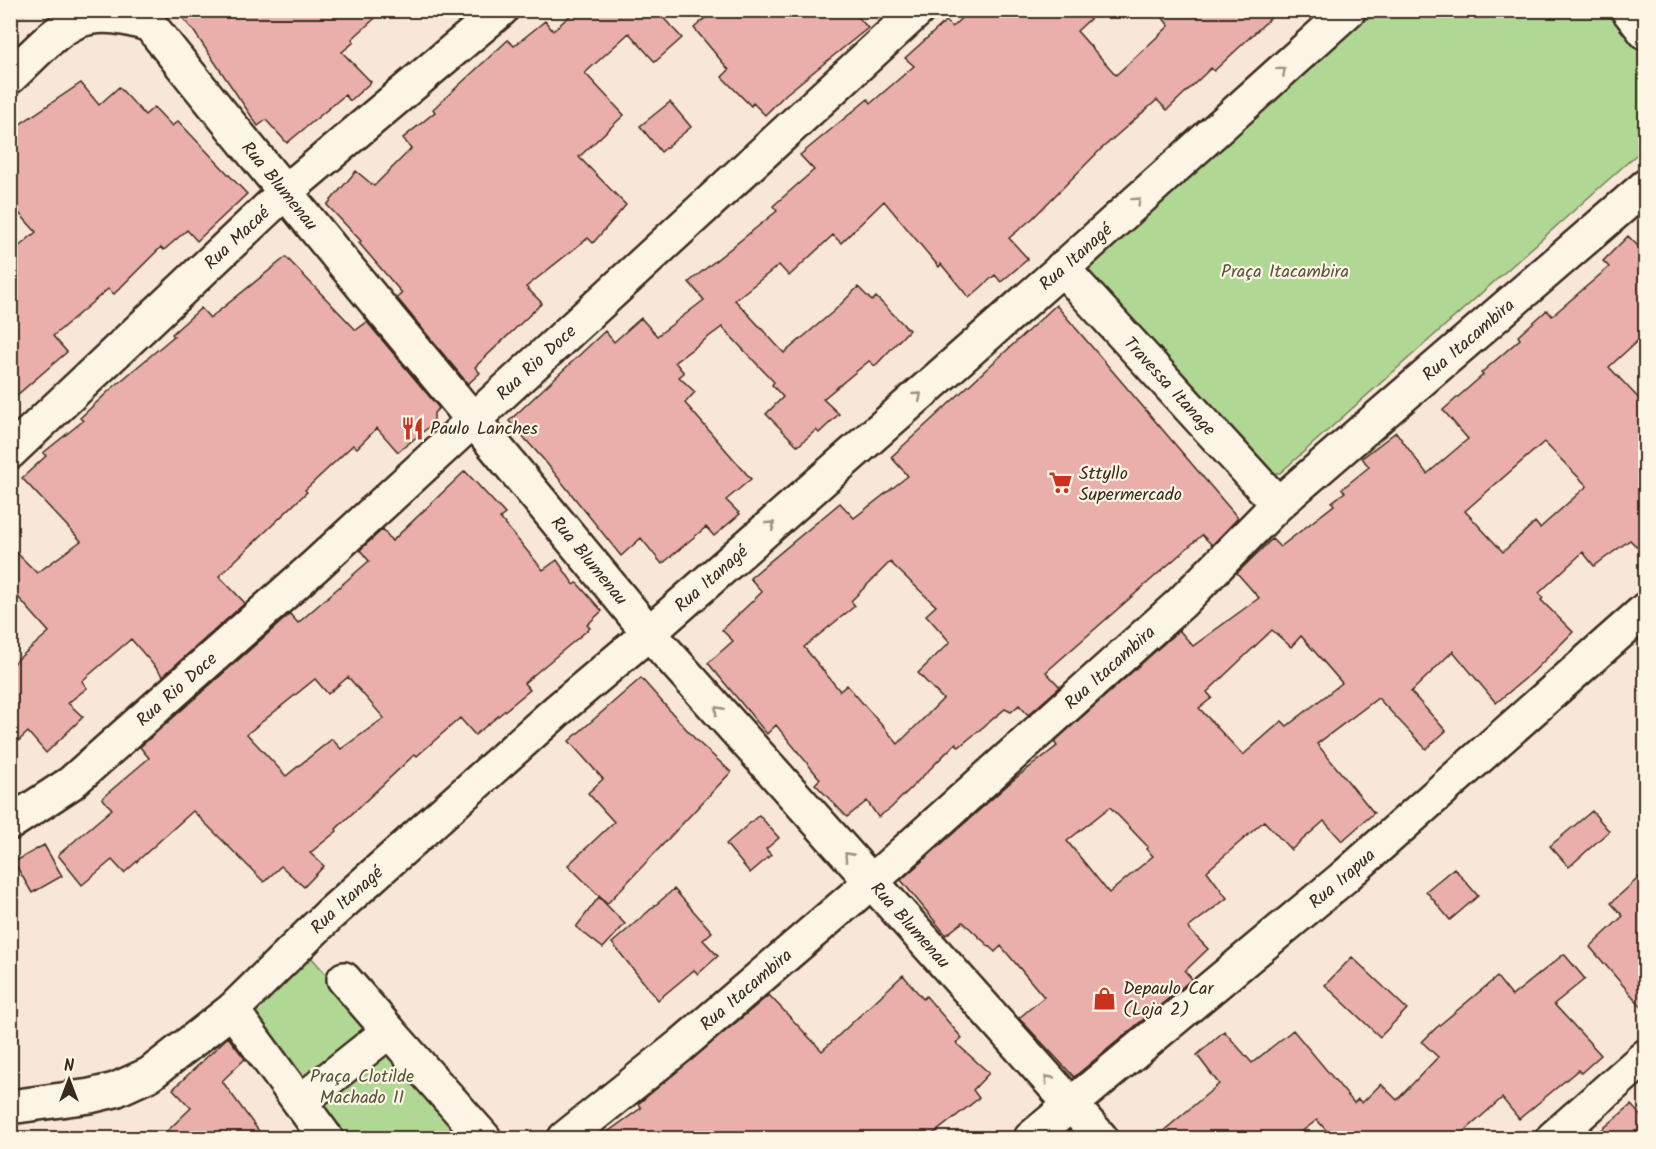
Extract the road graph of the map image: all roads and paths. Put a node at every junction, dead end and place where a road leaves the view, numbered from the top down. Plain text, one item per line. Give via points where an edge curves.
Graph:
1 (501, 10) edge
2 (918, 10) edge
3 (1349, 10) edge
4 (1628, 10) edge
5 (71, 14) edge
6 (1646, 33) edge
7 (10, 77) edge
8 (1646, 186) edge
9 (284, 193) junction
10 (1062, 268) junction
11 (474, 418) junction
12 (10, 452) edge
13 (1278, 504) junction
14 (1646, 609) edge
15 (649, 633) junction
16 (10, 823) edge
17 (871, 882) junction
18 (344, 979) dead end
19 (232, 1010) junction
20 (389, 1031) junction
21 (1646, 1056) edge
22 (300, 1102) junction
23 (1070, 1103) junction
24 (10, 1107) edge
25 (326, 1138) edge
26 (484, 1138) edge
27 (565, 1138) edge
28 (1031, 1138) edge
29 (1101, 1138) edge
30 (1552, 1138) edge

1 - 9 street, Rua Macaé
2 - 11 street, Rua Rio Doce
10 -> 3 street, Rua Itanagé
4 - 6 street
5 - 7 street
5 - 9 street, Rua Blumenau via 107,10 150,25
8 - 13 street, Rua Itacambira
9 - 11 street, Rua Blumenau
9 - 12 street, Rua Macaé
10 - 13 street, Travessa Itanage
15 -> 10 street, Rua Itanagé
11 - 15 street, Rua Blumenau
11 - 16 street, Rua Rio Doce via 71,783
13 - 17 street, Rua Itacambira via 1180,603
14 - 23 street, Rua Irapua via 1343,878
17 -> 15 street, Rua Blumenau
15 - 19 street, Rua Itanagé via 329,915
23 -> 17 street, Rua Blumenau
17 - 27 street, Rua Itacambira via 680,1046
18 - 20 street
19 - 22 street
19 - 24 street, Rua Itanagé via 150,1074 115,1090
20 - 22 street
20 - 26 street
21 - 30 street
22 - 25 street
23 - 28 street, Rua Irapua
23 - 29 street, Rua Blumenau

